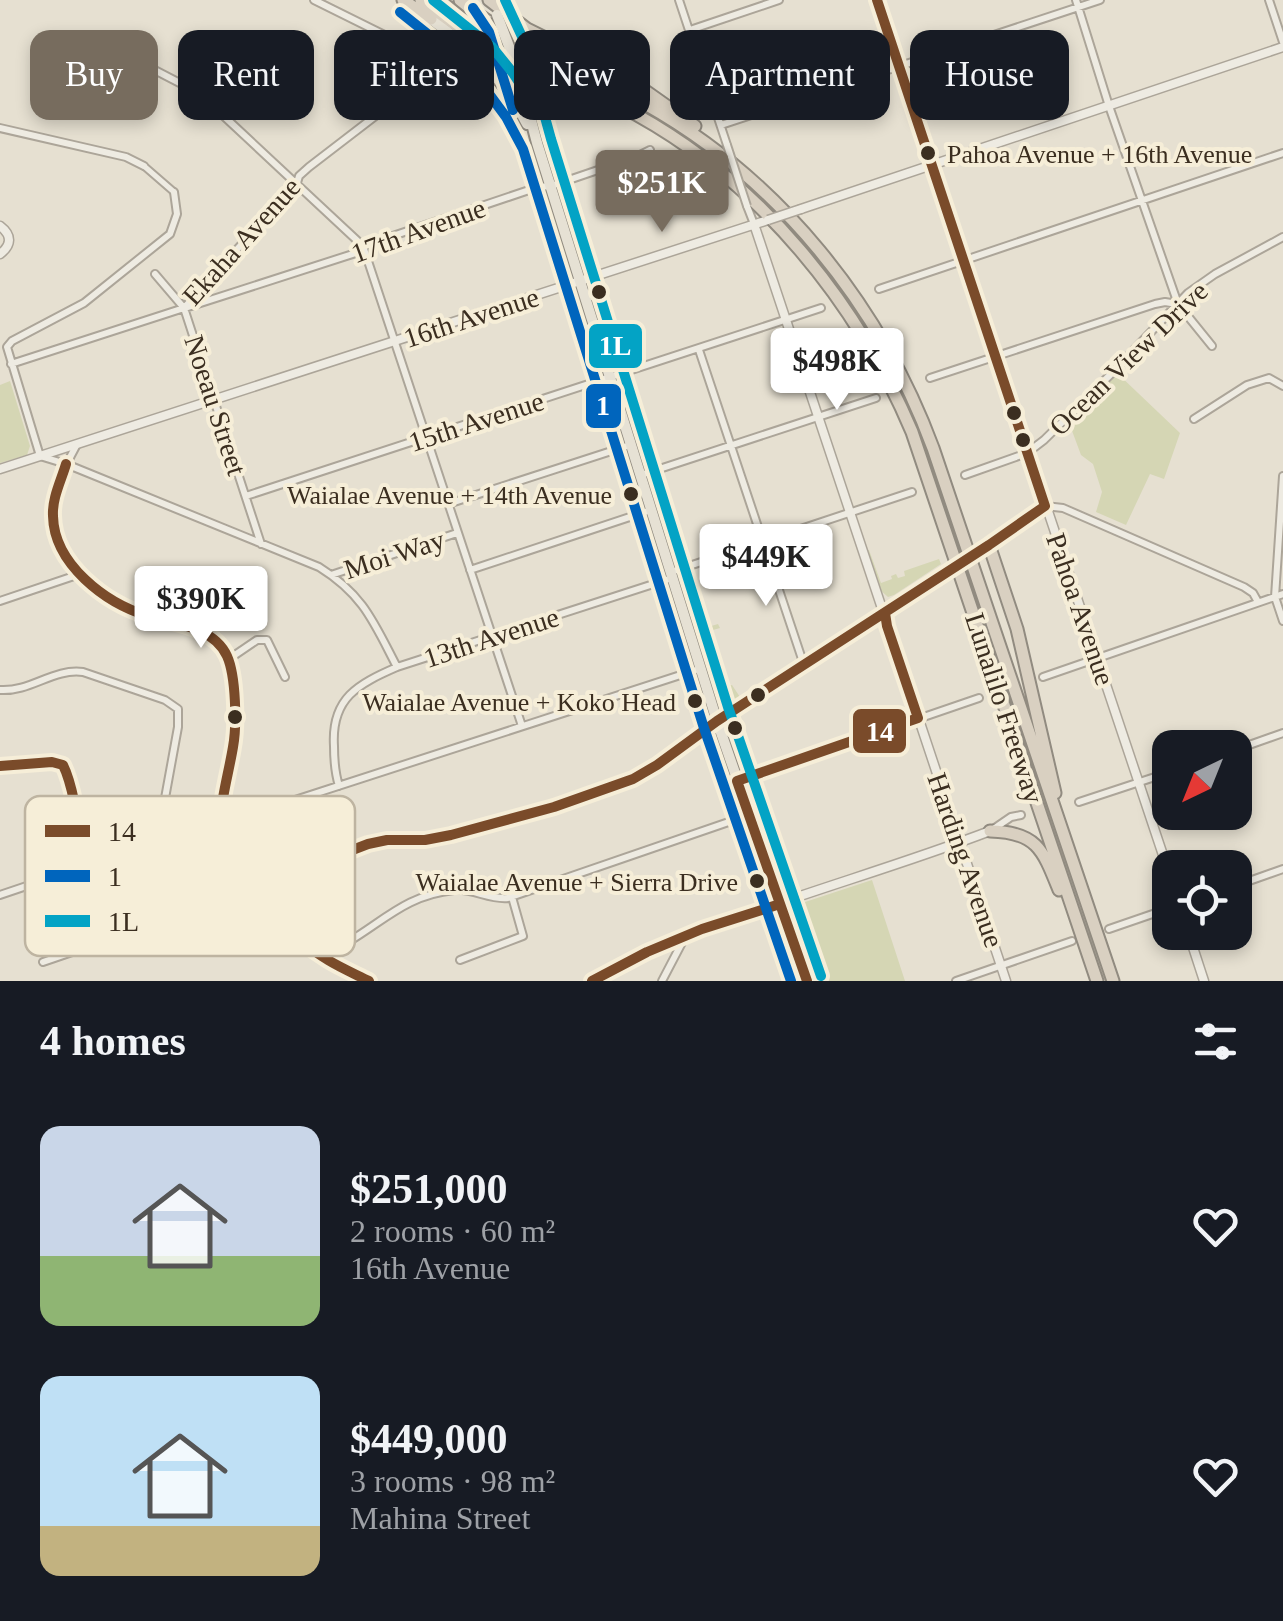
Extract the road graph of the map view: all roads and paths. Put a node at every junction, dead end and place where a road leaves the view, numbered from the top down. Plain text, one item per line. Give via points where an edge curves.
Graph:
1 (314, 0) edge
2 (403, 0) edge
3 (421, 0) edge
4 (440, 0) edge
5 (460, 0) edge
6 (679, 0) edge
7 (778, 0) edge
8 (877, 0) edge
9 (1100, 0) edge
10 (1269, 0) edge
11 (1077, 4) edge
12 (490, 6) edge
13 (431, 18) joint
14 (374, 30) edge
15 (446, 30) edge
16 (690, 30) joint
17 (1283, 45) edge
18 (514, 53) edge
19 (514, 62) edge
20 (900, 66) junction
21 (158, 72) edge
22 (494, 75) edge
23 (1109, 106) junction
24 (371, 120) edge
25 (645, 120) edge
26 (719, 120) edge
27 (721, 125) junction
28 (0, 128) edge
29 (537, 143) junction
30 (650, 150) dead end
31 (1283, 153) edge
32 (144, 166) joint
33 (932, 166) junction
34 (298, 183) junction
35 (551, 186) junction
36 (174, 192) joint
37 (775, 200) junction
38 (1142, 201) junction
39 (754, 224) junction
40 (0, 226) edge
41 (1283, 237) edge
42 (363, 246) junction
43 (0, 254) edge
44 (964, 260) junction
45 (155, 274) dead end
46 (580, 282) junction
47 (879, 289) dead end
48 (1178, 304) junction
49 (184, 308) junction
50 (820, 308) dead end
51 (786, 320) junction
52 (394, 342) junction
53 (1212, 346) dead end
54 (698, 350) junction
55 (996, 356) junction
56 (11, 364) junction
57 (610, 378) junction
58 (930, 378) dead end
59 (1283, 386) edge
60 (876, 398) dead end
61 (214, 400) junction
62 (818, 416) junction
63 (1194, 419) dead end
64 (426, 437) junction
65 (632, 444) junction
66 (732, 445) junction
67 (76, 446) junction
68 (1027, 454) junction
69 (40, 456) junction
70 (66, 464) junction
71 (0, 470) edge
72 (641, 474) junction
73 (964, 475) dead end
74 (1283, 476) edge
75 (912, 492) dead end
76 (246, 496) junction
77 (448, 504) junction
78 (1045, 506) junction
79 (652, 510) junction
80 (851, 512) junction
81 (458, 533) junction
82 (764, 542) junction
83 (262, 545) junction
84 (989, 545) junction
85 (470, 570) junction
86 (80, 574) junction
87 (331, 574) junction
88 (672, 575) junction
89 (1279, 596) edge
90 (0, 600) edge
91 (1258, 602) junction
92 (885, 613) junction
93 (1283, 621) edge
94 (492, 638) junction
95 (1098, 658) junction
96 (229, 659) junction
97 (804, 665) junction
98 (397, 667) junction
99 (701, 668) junction
100 (285, 677) dead end
101 (1043, 677) dead end
102 (0, 690) edge
103 (979, 698) dead end
104 (918, 718) junction
105 (718, 721) junction
106 (522, 726) junction
107 (1283, 733) edge
108 (1252, 744) edge
109 (0, 766) edge
110 (1152, 778) edge
111 (738, 781) junction
112 (1139, 782) junction
113 (339, 786) junction
114 (73, 796) edge
115 (165, 796) edge
116 (221, 796) edge
117 (308, 796) edge
118 (1079, 802) dead end
119 (1021, 814) dead end
120 (749, 815) junction
121 (990, 831) junction
122 (960, 843) junction
123 (1068, 846) junction
124 (355, 849) edge
125 (1161, 850) edge
126 (1283, 869) edge
127 (1252, 880) edge
128 (25, 887) edge
129 (0, 895) edge
130 (512, 897) junction
131 (780, 904) junction
132 (1152, 914) edge
133 (1109, 929) tunnel mouth
134 (686, 936) junction
135 (355, 937) edge
136 (1072, 942) tunnel mouth
137 (1194, 950) edge
138 (60, 956) edge
139 (320, 956) edge
140 (460, 960) dead end
141 (42, 962) dead end
142 (1001, 966) junction
143 (368, 981) edge
144 (592, 981) edge
145 (662, 981) edge
146 (807, 981) edge
147 (956, 981) edge
148 (1006, 981) edge
149 (1095, 981) edge
150 (1113, 981) edge
151 (1204, 981) edge

1 - 14 street
2 - 13 highway
3 - 19 highway
4 - 18 highway, Lunalilo Freeway
5 - 37 highway, Lunalilo Freeway via 519,42 677,123
6 - 16 street, Harding Avenue
7 - 16 street
8 - 20 street, Pahoa Avenue
9 - 11 street
10 - 17 street
11 - 20 street
11 - 23 street
12 - 29 main road, bridge via 510,45
12 - 37 highway via 667,105
13 - 15 main road
17 - 23 street, 16th Avenue
20 - 27 street
20 - 33 street, Pahoa Avenue
21 - 34 street via 199,93
22 - 29 main road
23 - 33 street, 16th Avenue
23 - 38 street
24 - 34 street, Ekaha Avenue
25 - 149 highway, Lunalilo Freeway via 702,156 764,212 819,273 883,370 924,464
26 - 27 street, Harding Avenue
27 - 39 street, Harding Avenue, bridge
28 - 32 street
29 - 35 main road
30 - 35 street, 17th Avenue
31 - 38 street
32 - 36 street
33 - 39 street, 16th Avenue, bridge
33 - 44 street, Pahoa Avenue
34 - 42 street
34 - 49 street, Ekaha Avenue
35 - 42 street, 17th Avenue
35 - 46 main road
36 - 56 street via 177,214 170,234 84,303 12,342
37 - 123 highway, Lunalilo Freeway via 840,278 906,386
38 - 44 street
38 - 48 street
39 - 46 street, 16th Avenue
39 - 51 street, Harding Avenue
40 - 43 street via 9,234
41 - 48 street, Ocean View Drive via 1206,280
42 - 49 street, 17th Avenue
42 - 52 street
44 - 47 street
44 - 55 street, Pahoa Avenue
45 - 49 street, Noeau Street
46 - 52 street, 16th Avenue
46 - 57 main road
48 - 53 street
48 - 55 street via 1155,304
48 - 68 street, Ocean View Drive
49 - 56 street, Ekaha Avenue
49 - 61 street, Noeau Street
50 - 51 street, 15th Avenue
51 - 54 street, 15th Avenue
51 - 62 street, Harding Avenue
52 - 61 street, 16th Avenue
52 - 64 street
54 - 57 street, 15th Avenue
54 - 66 street
55 - 58 street
55 - 68 street, Pahoa Avenue
56 - 69 street
57 - 64 street, 15th Avenue
57 - 65 main road
59 - 63 street via 1269,378 1255,381
60 - 62 street
61 - 67 street, 16th Avenue
61 - 76 street, Noeau Street
62 - 66 street
62 - 80 street, Harding Avenue
64 - 76 street, 15th Avenue
64 - 77 street
65 - 72 main road
65 - 77 street
66 - 72 street
66 - 82 street
67 - 69 street, 16th Avenue
67 - 70 street
68 - 73 street
68 - 78 street, Pahoa Avenue
69 - 70 street
69 - 71 street, 16th Avenue
70 - 83 street
70 - 86 street via 54,526
72 - 79 main road
74 - 89 street
75 - 80 street, 13th Avenue
76 - 83 street, Noeau Street
77 - 81 street
78 - 84 street
78 - 91 street via 1244,587
78 - 95 street, Pahoa Avenue
79 - 85 street
79 - 88 main road
80 - 82 street, 13th Avenue
80 - 92 street, Harding Avenue
81 - 85 street
81 - 87 street, Moi Way
82 - 88 street, 13th Avenue
82 - 97 street
83 - 87 street
84 - 92 street, bridge
84 - 123 highway via 1017,628
85 - 94 street
86 - 90 street
86 - 96 street via 133,610 210,635
87 - 98 street via 364,606
88 - 94 street, 13th Avenue
88 - 99 main road
89 - 91 street
89 - 93 street
91 - 95 street
92 - 97 street
92 - 104 street, Harding Avenue
94 - 98 street, 13th Avenue
94 - 106 street
95 - 101 street
95 - 112 street, Pahoa Avenue
96 - 100 street via 267,640
96 - 116 street via 234,738
97 - 105 street
98 - 113 street, 13th Avenue via 364,682 341,703 333,728
99 - 105 main road
99 - 106 street
102 - 115 street via 72,670 166,700 178,708 178,728
103 - 104 street
104 - 111 street
104 - 122 street, Harding Avenue
105 - 111 main road
105 - 124 street via 647,772 596,793 450,835
106 - 113 street
107 - 108 street
109 - 114 street via 63,766
110 - 112 street
111 - 120 main road
112 - 118 street
112 - 125 street, Pahoa Avenue
113 - 117 street
119 - 121 street
120 - 130 street
120 - 131 main road
121 - 122 street
121 - 149 highway via 1018,834 1040,849
122 - 131 street
122 - 142 street, Harding Avenue
123 - 150 highway, Lunalilo Freeway
126 - 127 street
128 - 129 street
130 - 135 street via 436,894 392,910
130 - 140 street via 522,938
131 - 134 street
131 - 146 main road
132 - 133 street
134 - 144 street
134 - 145 street
136 - 142 street
137 - 151 street
138 - 141 street
139 - 143 street
142 - 147 street
142 - 148 street, Harding Avenue

